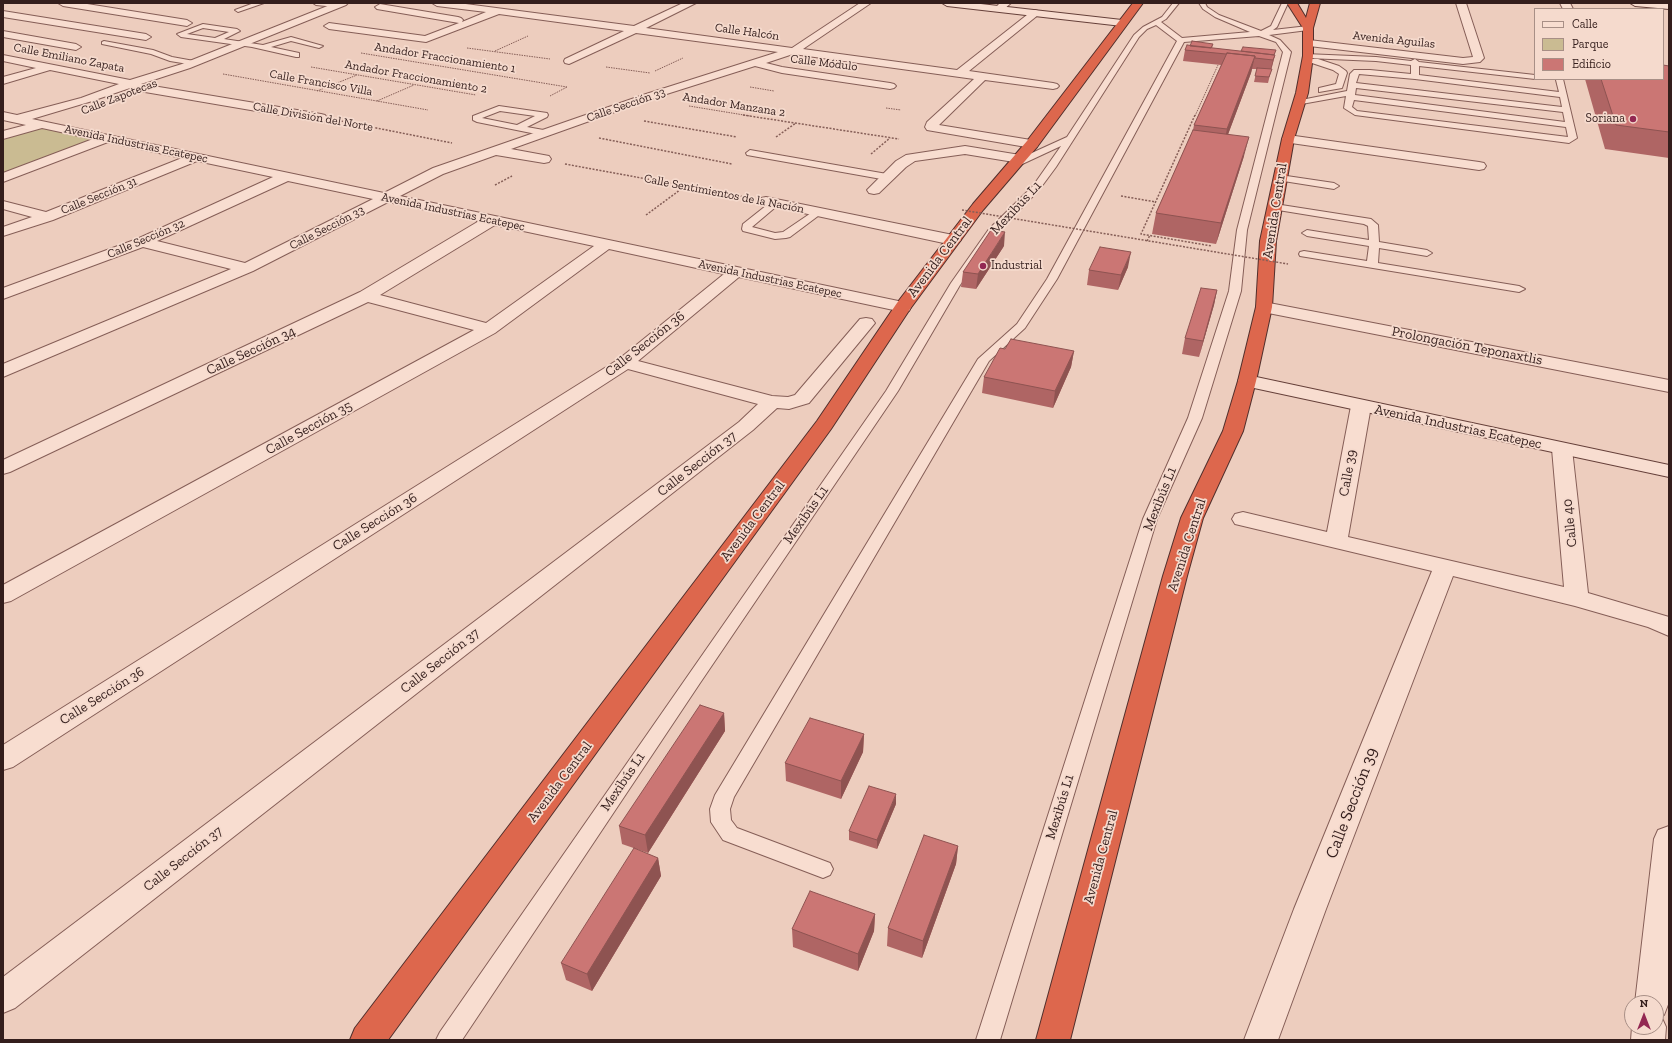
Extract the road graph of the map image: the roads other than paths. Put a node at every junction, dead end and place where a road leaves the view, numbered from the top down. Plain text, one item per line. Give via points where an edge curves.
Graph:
1 (63, 3) edge
2 (261, 3) edge
3 (316, 3) edge
4 (437, 3) edge
5 (517, 3) edge
6 (692, 3) edge
7 (866, 3) edge
8 (948, 3) edge
9 (1138, 3) edge
10 (1176, 3) edge
11 (1202, 3) edge
12 (1285, 3) edge
13 (1292, 3) edge
14 (1315, 3) edge
15 (1461, 3) edge
16 (1634, 3) edge
17 (1665, 3) edge
18 (339, 4) edge
19 (1003, 6) edge
20 (1669, 6) edge
21 (238, 10) dead end
22 (379, 11) dead end
23 (498, 11) junction
24 (1035, 13) junction
25 (3, 14) edge
26 (153, 18) junction
27 (365, 20) dead end
28 (472, 22) junction
29 (1156, 22) junction
30 (187, 23) dead end
31 (1122, 23) junction
32 (329, 26) dead end
33 (344, 28) junction
34 (1308, 28) junction
35 (638, 29) junction
36 (112, 32) junction
37 (3, 34) edge
38 (1262, 34) junction
39 (146, 37) dead end
40 (592, 37) dead end
41 (215, 40) junction
42 (614, 40) junction
43 (1181, 40) junction
44 (104, 43) dead end
45 (241, 43) junction
46 (76, 46) dead end
47 (319, 46) road end
48 (262, 48) junction
49 (791, 52) junction
50 (1308, 52) junction
51 (296, 55) dead end
52 (3, 58) edge
53 (75, 60) dead end
54 (569, 62) dead end
55 (1415, 62) junction
56 (755, 63) junction
57 (190, 65) junction
58 (1477, 65) junction
59 (50, 67) junction
60 (959, 74) junction
61 (982, 77) junction
62 (1415, 77) junction
63 (1534, 77) edge
64 (1560, 80) edge
65 (3, 81) edge
66 (131, 84) junction
67 (890, 86) dead end
68 (1053, 86) dead end
69 (144, 89) junction
70 (1351, 91) junction
71 (1307, 95) junction
72 (1564, 95) junction
73 (1567, 110) junction
74 (3, 116) edge
75 (321, 118) road end
76 (18, 119) junction
77 (3, 123) edge
78 (42, 124) junction
79 (1570, 125) junction
80 (520, 127) junction
81 (546, 133) junction
82 (3, 135) edge
83 (107, 138) junction
84 (1070, 139) junction
85 (1288, 139) junction
86 (496, 151) junction
87 (750, 153) dead end
88 (1022, 156) junction
89 (195, 157) junction
90 (544, 160) road end
91 (1480, 166) dead end
92 (287, 176) junction
93 (887, 177) junction
94 (3, 178) edge
95 (1280, 178) junction
96 (1334, 186) dead end
97 (874, 190) dead end
98 (386, 197) junction
99 (771, 202) joint
100 (3, 206) edge
101 (1275, 207) junction
102 (817, 213) junction
103 (48, 217) junction
104 (492, 220) junction
105 (3, 232) edge
106 (1307, 233) dead end
107 (953, 240) junction
108 (142, 242) junction
109 (606, 244) junction
110 (1374, 244) junction
111 (1427, 253) dead end
112 (1304, 254) dead end
113 (1372, 265) junction
114 (248, 268) junction
115 (736, 271) junction
116 (1519, 289) dead end
117 (3, 294) edge
118 (366, 296) junction
119 (902, 307) junction
120 (1264, 307) junction
121 (866, 323) dead end
122 (489, 329) junction
123 (625, 363) junction
124 (3, 371) edge
125 (1247, 381) junction
126 (1669, 386) edge
127 (772, 402) junction
128 (1361, 406) junction
129 (1562, 449) junction
130 (3, 468) edge
131 (1669, 471) edge
132 (1243, 519) dead end
133 (1336, 541) junction
134 (1444, 568) junction
135 (3, 595) edge
136 (1576, 598) junction
137 (1669, 627) edge
138 (3, 759) edge
139 (1669, 838) edge
140 (823, 869) dead end
141 (1653, 995) edge
142 (3, 997) edge
143 (388, 1012) junction
144 (354, 1040) edge
145 (367, 1040) edge
146 (448, 1040) edge
147 (988, 1040) edge
148 (1053, 1040) edge
149 (1261, 1040) edge

1 - 26 street
2 - 21 lane
3 - 18 lane
4 - 23 street, Calle Halcón
5 - 23 street
6 - 35 street
7 - 49 street
8 - 19 street
9 - 31 highway, Avenida Central
10 - 29 lane, Mexibús L1 via 1164,18
11 - 38 lane, Mexibús L1 via 1217,16
12 - 38 lane via 1274,26
13 - 34 highway
14 - 34 highway, Avenida Central
15 - 58 street via 1479,58
16 - 20 street
17 - 20 street
18 - 45 street, Calle Zapotecas
19 - 24 street
22 - 28 street via 393,10
23 - 28 street
23 - 35 street, Calle Halcón
24 - 31 street
24 - 60 street
25 - 36 street
26 - 30 street
26 - 36 street
27 - 33 street
28 - 33 street via 424,39
29 - 43 lane
29 - 84 lane, Mexibús L1 via 1136,36
31 - 88 highway, Avenida Central
32 - 33 street
34 - 38 lane
34 - 50 highway, Avenida Central
35 - 42 street
35 - 49 street, Calle Halcón
36 - 39 street
37 - 46 street
38 - 43 lane
38 - 147 lane, Mexibús L1 via 1282,44 1287,52 1242,230 1235,291 1194,418 1150,519
40 - 42 street
41 - 41 lane via 181,35 180,34 203,26 237,31
41 - 45 lane
42 - 54 street
43 - 140 lane via 1052,279 1021,326 984,359 722,802 721,822 730,834
44 - 57 lane via 153,52
45 - 48 lane
45 - 57 street, Calle Zapotecas
47 - 48 lane via 291,39 281,40
48 - 51 lane
49 - 56 street, Calle Sección 33
49 - 60 street, Calle Halcón
50 - 55 lane
50 - 58 street, Avenida Aguilas via 1463,61
50 - 71 highway, Avenida Central
50 - 71 lane via 1343,73 1337,87
52 - 59 street, Calle Emiliano Zapata
53 - 59 street
55 - 58 lane via 1439,66
55 - 62 lane
56 - 67 street, Calle Módulo via 782,70
56 - 81 street, Calle Sección 33 via 650,96
57 - 66 street, Calle Zapotecas
57 - 69 street, Calle Zapotecas
58 - 63 lane
59 - 65 street
59 - 66 street, Calle Emiliano Zapata
60 - 61 street, Calle Halcón
61 - 68 street, Calle Halcón
61 - 88 street via 931,127
62 - 70 lane via 1359,72 1354,74
62 - 72 lane
64 - 72 lane
66 - 69 street, Calle División del Norte
66 - 76 street, Calle Zapotecas
69 - 75 street, Calle División del Norte
69 - 78 street, Calle Zapotecas
70 - 71 lane
70 - 73 lane
70 - 79 lane
70 - 79 lane via 1348,108 1355,112 1559,139 1573,138
71 - 85 highway, Avenida Central
72 - 73 lane
73 - 79 lane
74 - 76 street, Avenida Industrias Ecatepec
76 - 77 street, Calle Zapotecas
76 - 78 street, Avenida Industrias Ecatepec
78 - 82 street, Calle Zapotecas
78 - 83 street, Avenida Industrias Ecatepec
80 - 80 lane via 477,120 476,118 499,108 544,115
80 - 81 lane
81 - 86 street, Calle Sección 33
83 - 89 street, Avenida Industrias Ecatepec
83 - 94 street
84 - 88 lane
84 - 146 lane, Mexibús L1 via 1036,188 993,231 955,285 892,391
85 - 91 street
85 - 95 highway, Avenida Central
86 - 90 street
86 - 98 street, Calle Sección 33 via 438,171
87 - 93 lane
88 - 93 street via 964,150 911,158
88 - 107 highway, Avenida Central
89 - 92 street, Avenida Industrias Ecatepec
89 - 103 street, Calle Sección 31
92 - 98 street, Avenida Industrias Ecatepec
92 - 108 street, Calle Sección 32
93 - 97 street
95 - 96 lane
95 - 101 highway, Avenida Central
98 - 104 street, Avenida Industrias Ecatepec
98 - 114 street, Calle Sección 33
99 - 102 street, Calle Sentimientos de la Nación
99 - 102 lane via 747,229 775,236 786,235
100 - 103 street
101 - 110 lane via 1367,221 1373,225
101 - 120 highway, Avenida Central via 1268,241
102 - 107 street, Calle Sentimientos de la Nación
103 - 105 street, Calle Sección 31
104 - 109 street, Avenida Industrias Ecatepec
104 - 118 street, Calle Sección 34
106 - 110 lane
107 - 119 highway, Avenida Central
108 - 114 street
108 - 117 street, Calle Sección 32
109 - 115 street, Avenida Industrias Ecatepec
109 - 122 street, Calle Sección 35
110 - 111 lane
110 - 113 lane
112 - 113 lane
113 - 116 lane
114 - 124 street, Calle Sección 33
115 - 119 street, Avenida Industrias Ecatepec
115 - 123 street, Calle Sección 36
118 - 122 street
118 - 130 street, Calle Sección 34
119 - 143 highway, Avenida Central via 824,425
120 - 125 highway, Avenida Central
120 - 126 street, Prolongación Teponaxtlis
121 - 127 street via 802,399 789,403
122 - 135 street, Calle Sección 35
123 - 127 street
123 - 138 street, Calle Sección 36
125 - 128 street, Avenida Industrias Ecatepec
125 - 148 highway, Avenida Central via 1233,431 1192,518
127 - 142 street, Calle Sección 37 via 746,426
128 - 129 street, Avenida Industrias Ecatepec
128 - 133 street, Calle 39
129 - 131 street, Avenida Industrias Ecatepec
129 - 136 street, Calle 40
132 - 133 street
133 - 134 street
134 - 136 street
134 - 149 street, Calle Sección 39
136 - 137 street via 1657,621
139 - 141 street
143 - 144 street
143 - 145 highway, Avenida Central

